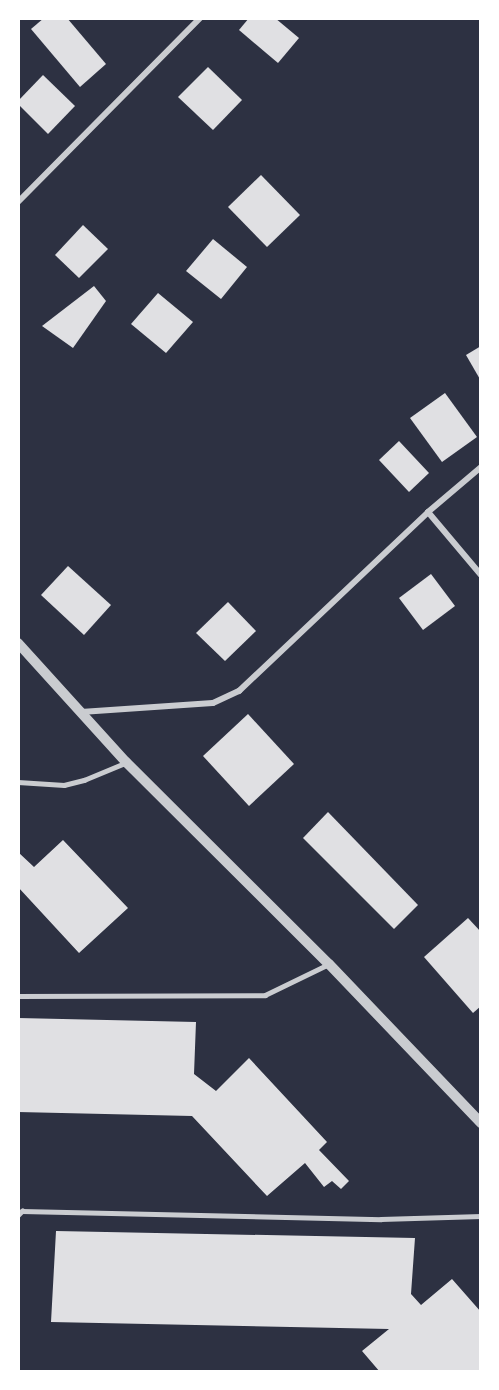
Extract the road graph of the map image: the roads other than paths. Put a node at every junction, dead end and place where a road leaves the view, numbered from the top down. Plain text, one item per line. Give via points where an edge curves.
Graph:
1 (200, 18) edge
2 (18, 202) edge
3 (481, 467) edge
4 (428, 512) junction
5 (481, 575) edge
6 (18, 643) edge
7 (81, 712) junction
8 (126, 762) junction
9 (18, 783) edge
10 (328, 964) junction
11 (18, 996) edge
12 (481, 1123) edge
13 (18, 1215) edge
14 (481, 1216) edge

1 - 2 street
3 - 4 street
4 - 5 street
4 - 7 street via 239,691 227,698 197,705
6 - 7 street
7 - 8 street
8 - 9 lane via 64,785
8 - 10 street
10 - 11 lane via 265,995
10 - 12 street
13 - 14 lane via 21,1211 381,1219

